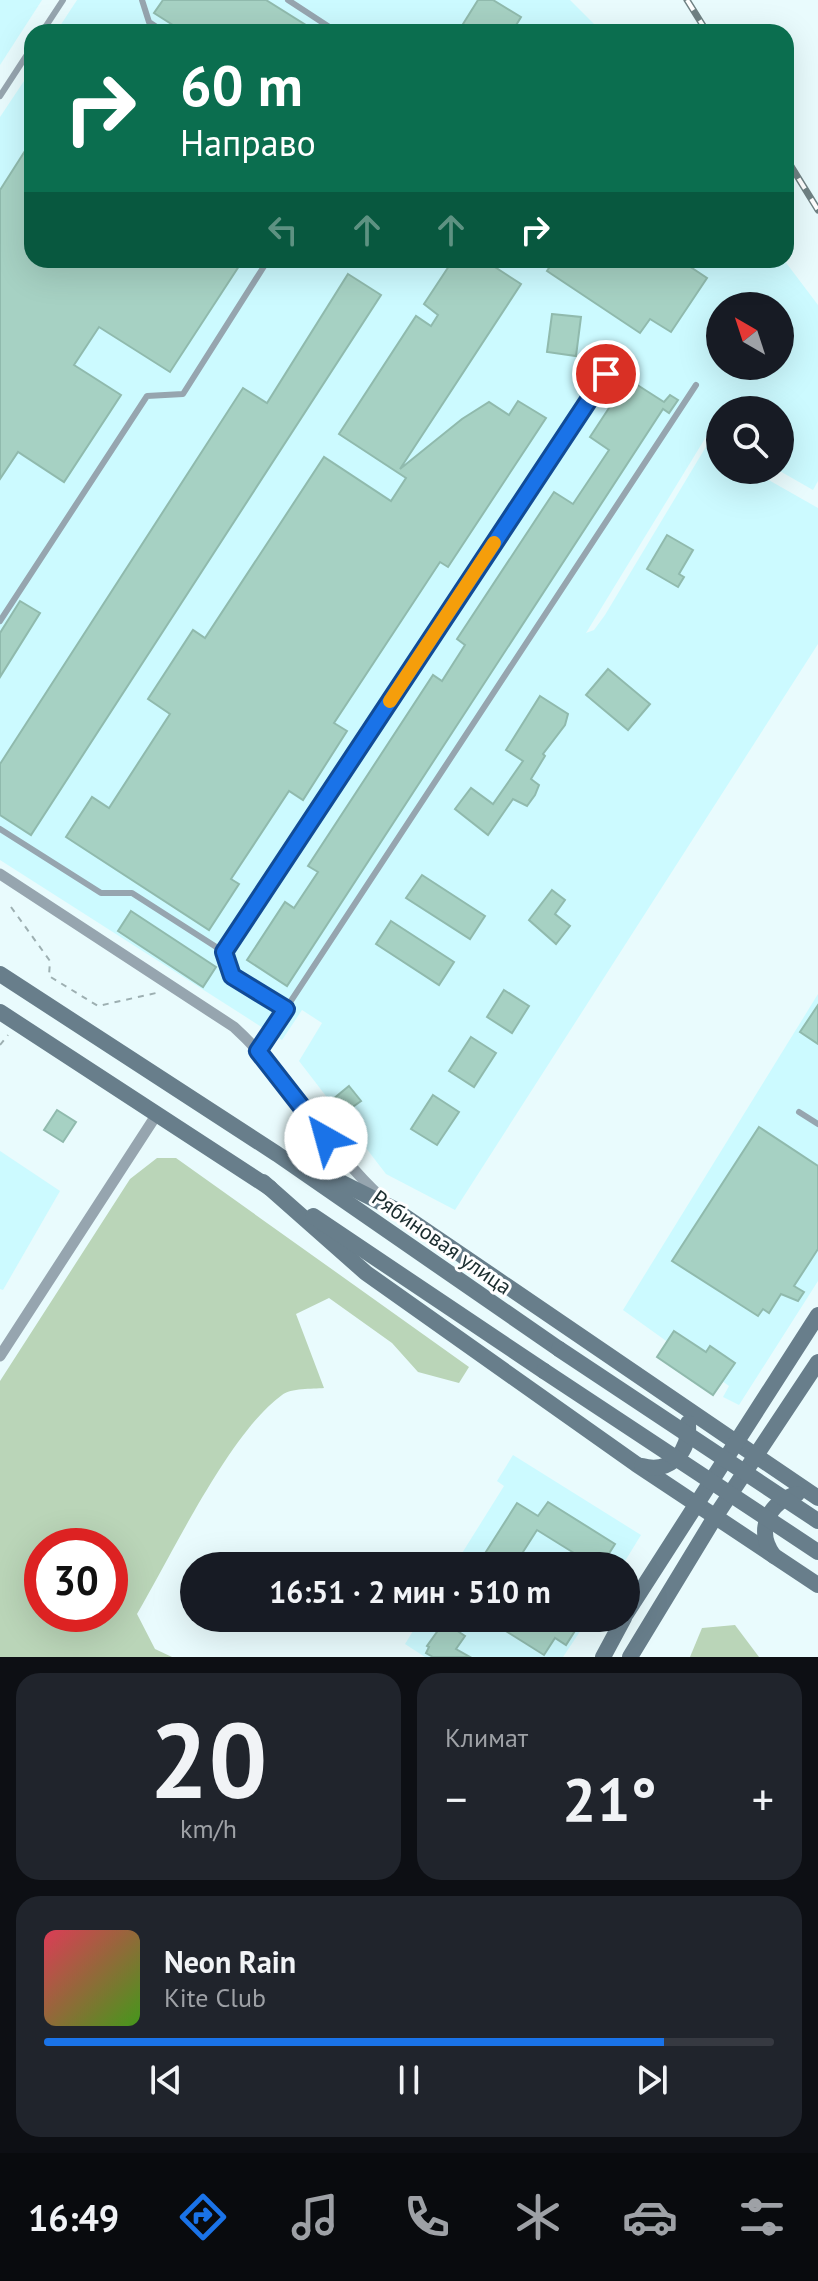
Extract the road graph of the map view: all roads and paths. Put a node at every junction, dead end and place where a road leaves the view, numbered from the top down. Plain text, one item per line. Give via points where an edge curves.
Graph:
1 (63, 0) edge
2 (142, 0) edge
3 (288, 0) edge
4 (47, 24) edge
5 (152, 24) edge
6 (325, 24) edge
7 (24, 59) edge
8 (0, 96) edge
9 (263, 268) edge
10 (606, 374) dead end
11 (696, 385) dead end
12 (0, 621) edge
13 (0, 829) edge
14 (0, 874) edge
15 (11, 907) dead end
16 (224, 952) junction
17 (0, 974) edge
18 (156, 993) dead end
19 (286, 1009) junction
20 (0, 1012) edge
21 (8, 1035) dead end
22 (0, 1045) edge
23 (258, 1051) junction
24 (799, 1112) dead end
25 (157, 1114) junction
26 (818, 1124) edge
27 (277, 1154) junction
28 (263, 1182) junction
29 (394, 1209) junction
30 (818, 1315) edge
31 (0, 1356) edge
32 (818, 1362) edge
33 (674, 1402) junction
34 (735, 1442) junction
35 (756, 1457) junction
36 (636, 1464) junction
37 (818, 1498) edge
38 (694, 1504) junction
39 (715, 1517) junction
40 (818, 1521) edge
41 (818, 1552) edge
42 (776, 1558) junction
43 (818, 1585) edge
44 (640, 1592) edge
45 (616, 1632) edge
46 (603, 1657) edge
47 (630, 1657) edge

1 - 4 lane
2 - 5 lane
3 - 6 lane
7 - 8 lane
9 - 12 lane via 183,394 147,396
10 - 16 lane
11 - 19 lane
13 - 16 lane via 101,893 132,893
14 - 23 street via 215,1012
15 - 18 path via 50,961 49,976 98,1006
16 - 19 lane via 232,976
17 - 27 main road, Рябиновая улица
19 - 23 lane
20 - 25 main road
21 - 22 path
23 - 29 street via 341,1157
24 - 26 lane
25 - 28 main road
25 - 31 street
27 - 29 main road
27 - 40 main road, Рябиновая улица, bridge
28 - 36 main road via 366,1273
28 - 41 main road, bridge
29 - 33 main road
30 - 34 main road
32 - 35 main road
33 - 34 main road
33 - 36 main road via 689,1425 684,1451 662,1467
34 - 35 main road
34 - 38 main road
35 - 37 main road
35 - 39 main road
36 - 38 main road
37 - 42 main road via 796,1494 768,1515 765,1538
38 - 39 main road
38 - 44 main road
39 - 42 main road
39 - 47 main road
42 - 43 main road
45 - 46 main road

